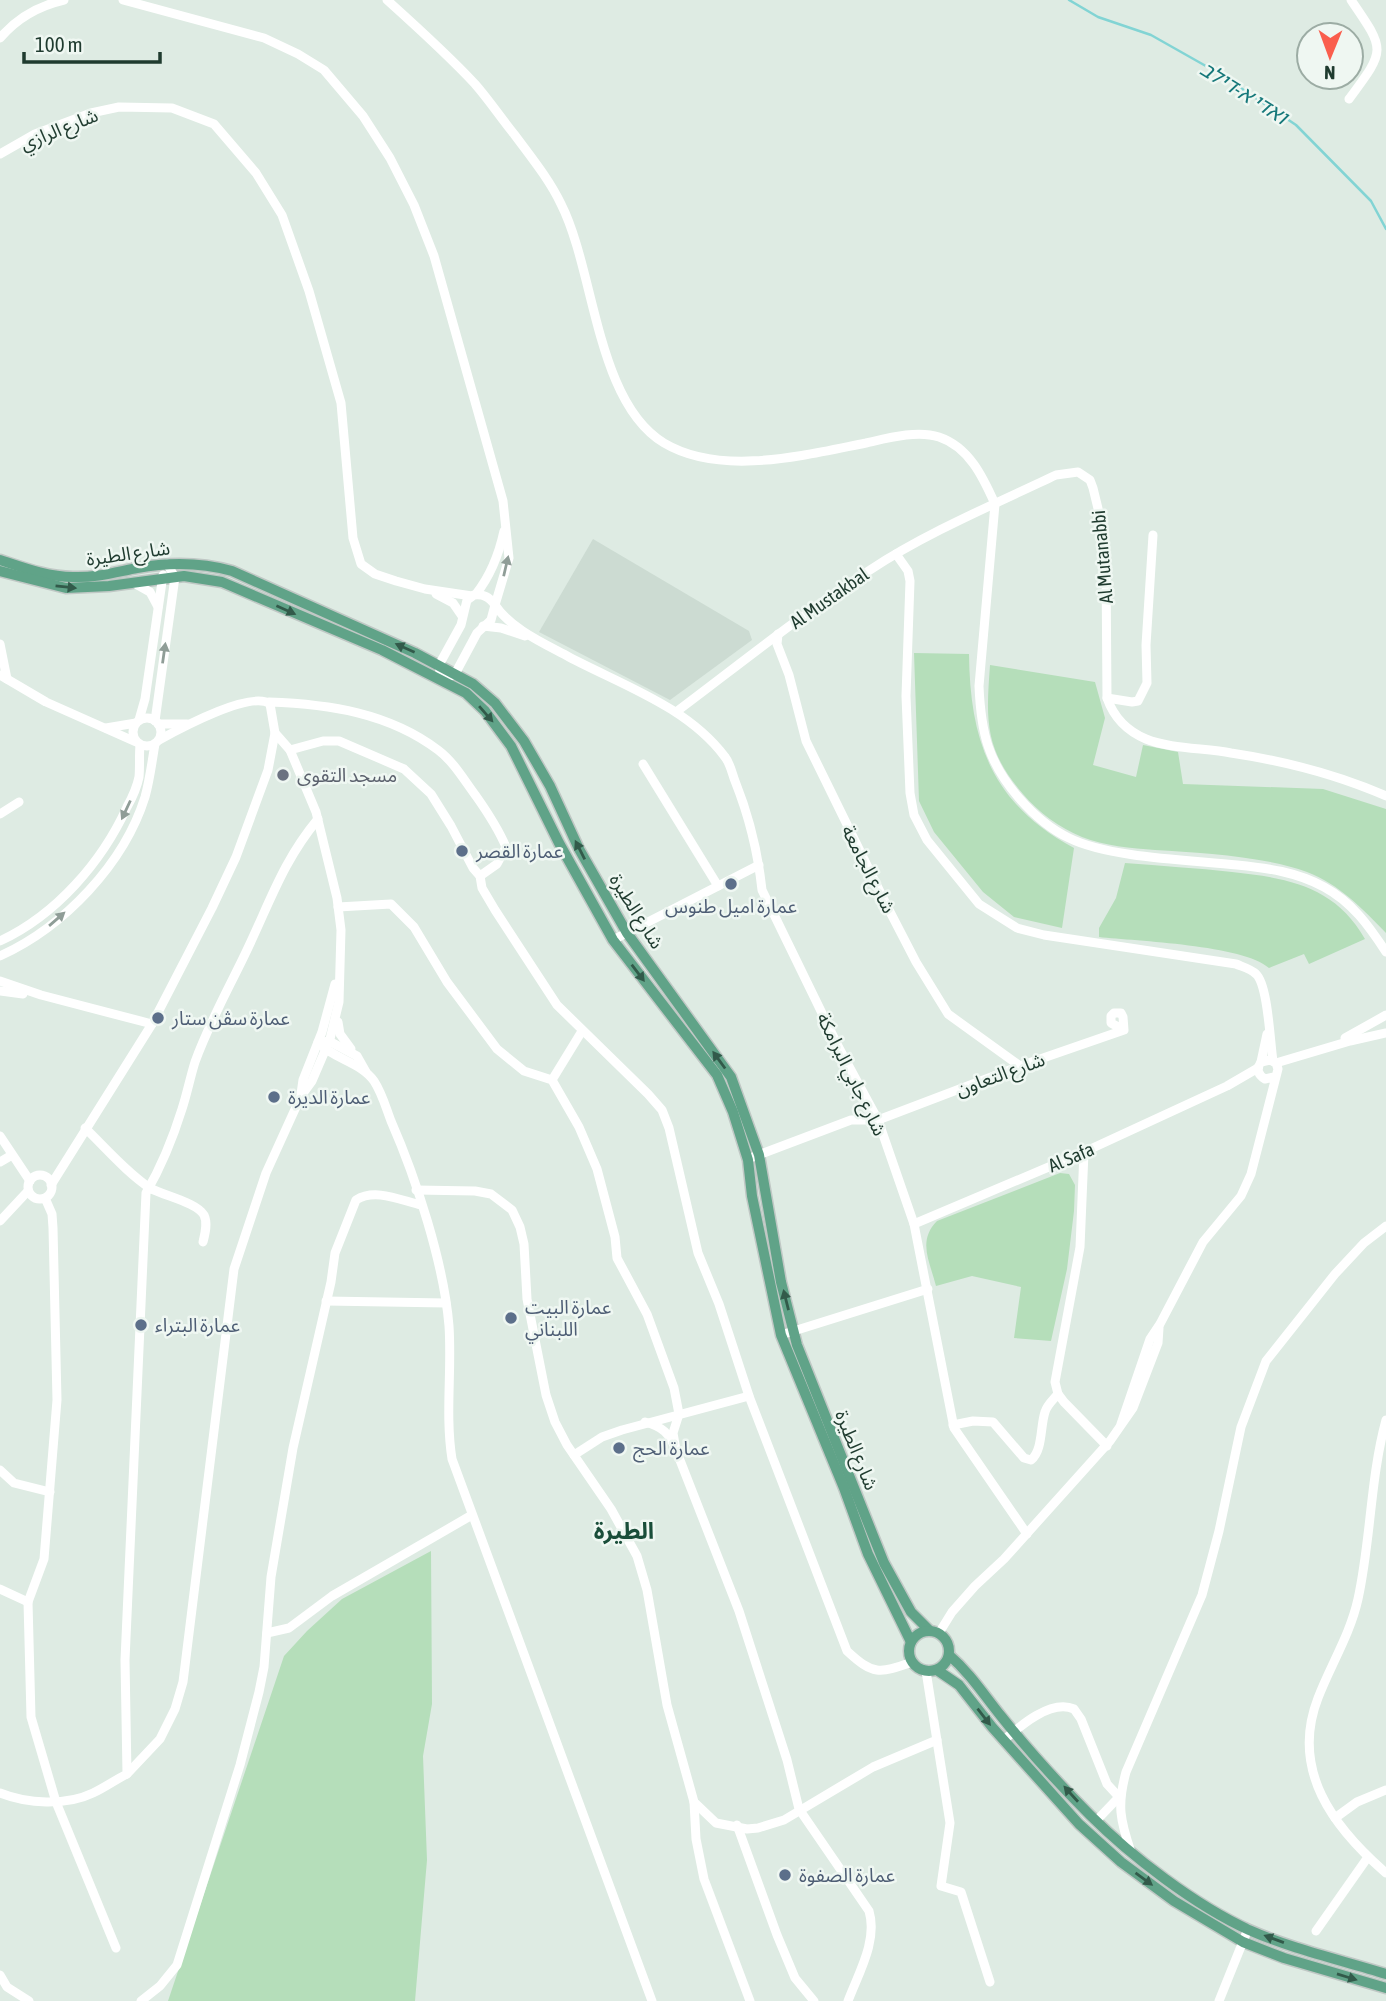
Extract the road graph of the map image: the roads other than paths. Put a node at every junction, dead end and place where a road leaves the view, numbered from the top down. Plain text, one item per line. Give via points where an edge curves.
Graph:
1 (64, 0) edge
2 (123, 0) edge
3 (387, 0) edge
4 (1351, 0) edge
5 (0, 38) edge
6 (1349, 99) dead end
7 (0, 154) edge
8 (995, 504) junction
9 (505, 525) junction
10 (1153, 535) dead end
11 (896, 554) junction
12 (0, 561) edge
13 (167, 564) junction
14 (0, 571) edge
15 (175, 577) junction
16 (162, 578) junction
17 (133, 582) junction
18 (425, 589) junction
19 (474, 595) junction
20 (495, 605) junction
21 (158, 607) junction
22 (463, 617) junction
23 (483, 626) junction
24 (778, 634) junction
25 (543, 643) junction
26 (0, 644) edge
27 (439, 665) junction
28 (455, 674) junction
29 (3, 677) edge
30 (441, 680) junction
31 (1107, 698) junction
32 (269, 702) junction
33 (676, 712) junction
34 (137, 721) junction
35 (157, 723) junction
36 (188, 724) junction
37 (101, 727) junction
38 (275, 733) junction
39 (157, 742) junction
40 (138, 743) junction
41 (290, 750) junction
42 (643, 764) dead end
43 (1386, 796) edge
44 (19, 802) dead end
45 (0, 814) edge
46 (318, 819) junction
47 (759, 866) junction
48 (480, 876) junction
49 (718, 886) junction
50 (338, 907) junction
51 (627, 933) junction
52 (613, 940) junction
53 (0, 941) edge
54 (1386, 952) edge
55 (0, 957) edge
56 (338, 971) junction
57 (0, 981) edge
58 (0, 991) edge
59 (41, 995) junction
60 (1386, 1014) edge
61 (337, 1017) junction
62 (152, 1024) junction
63 (1124, 1030) dead end
64 (582, 1031) junction
65 (1386, 1033) edge
66 (318, 1042) junction
67 (327, 1046) junction
68 (1332, 1046) junction
69 (357, 1056) junction
70 (346, 1060) junction
71 (1020, 1066) junction
72 (317, 1070) junction
73 (1268, 1070) junction
74 (367, 1074) junction
75 (552, 1080) junction
76 (301, 1096) junction
77 (878, 1120) junction
78 (85, 1128) junction
79 (0, 1136) edge
80 (1084, 1152) junction
81 (12, 1155) junction
82 (753, 1157) junction
83 (0, 1162) edge
84 (51, 1185) junction
85 (29, 1186) junction
86 (149, 1187) junction
87 (416, 1190) junction
88 (45, 1198) junction
89 (421, 1205) junction
90 (0, 1221) edge
91 (914, 1224) junction
92 (1386, 1226) edge
93 (203, 1242) dead end
94 (928, 1289) junction
95 (326, 1301) junction
96 (446, 1303) junction
97 (793, 1331) junction
98 (781, 1335) junction
99 (1058, 1394) junction
100 (749, 1396) junction
101 (679, 1414) junction
102 (1386, 1420) edge
103 (645, 1422) junction
104 (953, 1425) junction
105 (1107, 1446) junction
106 (676, 1450) junction
107 (574, 1455) junction
108 (0, 1469) edge
109 (50, 1492) junction
110 (472, 1515) junction
111 (1027, 1534) junction
112 (0, 1589) edge
113 (28, 1602) junction
114 (934, 1632) junction
115 (267, 1633) junction
116 (911, 1642) junction
117 (949, 1656) junction
118 (912, 1662) junction
119 (931, 1670) junction
120 (1014, 1731) junction
121 (937, 1740) junction
122 (1004, 1740) junction
123 (127, 1774) junction
124 (1386, 1790) edge
125 (0, 1793) edge
126 (1119, 1797) junction
127 (56, 1802) junction
128 (694, 1802) junction
129 (799, 1809) junction
130 (1335, 1818) junction
131 (1096, 1821) junction
132 (737, 1825) junction
133 (1131, 1852) junction
134 (1368, 1857) junction
135 (1386, 1873) edge
136 (1248, 1929) junction
137 (1315, 1931) dead end
138 (1243, 1942) junction
139 (116, 1948) dead end
140 (1386, 1974) edge
141 (0, 1975) edge
142 (990, 1982) dead end
143 (1386, 1988) edge
144 (29, 2001) edge
145 (141, 2001) edge
146 (652, 2001) edge
147 (750, 2001) edge
148 (814, 2001) edge
149 (848, 2001) edge
150 (1219, 2001) edge

1 - 5 street via 22,17
2 - 9 street via 264,38 298,54 324,70 363,116 390,158 435,256 503,500
3 - 8 street via 476,85 550,184 574,236 618,387 630,408 662,442 703,456 757,461 888,438 937,436 972,462
4 - 6 street via 1381,38 1383,49 1375,71
7 - 18 street, شارع الرازي via 35,134 119,107 172,108 214,124 256,173 282,215 309,292 341,403 349,500 361,564 375,574
8 - 11 street, Al Mustakbal
8 - 31 street, Al Mutanabbi via 1065,472 1079,472 1090,480 1106,565
8 - 54 street via 980,716 989,752 1013,791 1059,833 1094,847 1300,876 1344,900
9 - 19 street via 499,554
20 -> 9 street via 509,558
10 - 31 street via 1147,683 1138,701
11 - 24 street, Al Mustakbal
11 - 73 street via 908,571 911,588 906,696 910,793 914,815 927,840 979,904 1017,928 1236,964 1258,975 1267,1004
12 - 13 main road, شارع الطيرة via 73,577
13 - 15 street
13 - 16 street
27 -> 13 main road, شارع الطيرة via 232,572 212,565
14 -> 17 main road, شارع الطيرة via 66,588
15 - 16 main road, شارع الطيرة
15 -> 30 main road, شارع الطيرة via 222,582
35 -> 15 street
16 - 17 main road, شارع الطيرة
16 - 21 street
17 - 21 street via 150,592
18 - 19 street
18 - 22 street via 453,603
19 - 20 street via 485,595
19 - 22 street via 465,604
20 - 23 street via 494,615
20 - 25 street via 508,621
21 - 34 street via 145,699
22 - 27 street
23 - 25 street
23 - 28 street
24 - 33 street, Al Mustakbal
24 - 71 street, شارع الجامعة via 806,741 916,962 948,1014
25 - 33 street, شارع جابي البرامكة
26 - 29 street
27 - 28 main road, شارع الطيرة
27 - 30 street
28 - 30 street
51 -> 28 main road, شارع الطيرة via 524,740 495,703
29 - 37 street
30 -> 52 main road, شارع الطيرة via 466,693 511,746
31 - 43 street via 1122,724 1157,743 1274,759
32 - 36 street via 248,701
32 - 38 street
32 - 48 street via 314,703 352,711 399,728 438,750 459,770 506,847 497,864
33 - 47 street, شارع جابي البرامكة via 726,758 745,807
34 - 35 street via 148,718
34 - 37 street
34 - 40 street via 132,731
35 - 36 street
35 - 39 street via 161,731
36 - 39 street
37 - 40 street
38 - 41 street
38 - 62 street via 268,769 236,857
39 - 40 street via 146,747
55 -> 39 street via 57,919 108,866 145,797
40 -> 53 street via 139,777 111,840 80,880 32,922
41 - 46 street
41 - 48 street via 339,741 404,769 431,794
42 - 49 street
44 - 45 street
46 - 50 street
46 - 86 street via 281,872 211,1020 182,1110
47 - 49 street
47 - 77 street, شارع جابي البرامكة via 762,890
48 - 64 street via 482,888 541,982
49 - 51 street
50 - 56 street
50 - 75 street via 391,904 414,927 447,982 497,1049 524,1071
51 - 52 street
82 -> 51 main road, شارع الطيرة via 731,1077
52 -> 82 main road, شارع الطيرة via 717,1075
56 - 61 street
56 - 66 street
57 - 59 street
58 - 59 street
59 - 62 street
60 - 68 street
61 - 67 street
61 - 69 street via 343,1039
62 - 78 street
63 - 71 street, شارع التعاون
64 - 75 street
64 - 100 street via 662,1110 698,1253
65 - 68 street, Al Safa
66 - 67 street
66 - 76 street
67 - 69 street
67 - 70 street
67 - 72 street
68 - 73 street, Al Safa
69 - 74 street
70 - 72 street via 327,1061
70 - 74 street
71 - 77 street, شارع التعاون
72 - 76 street
73 - 80 street, Al Safa
73 - 105 street via 1266,1114 1251,1174 1241,1196 1203,1242 1150,1339 1121,1424
74 - 87 street via 402,1144
75 - 101 street via 597,1169 617,1258 647,1314
76 - 123 street via 265,1173 234,1269 183,1682 160,1739
77 - 82 street, شارع التعاون via 851,1120
77 - 91 street, شارع جابي البرامكة
78 - 84 street
78 - 86 street
79 - 81 street
80 - 91 street, Al Safa
80 - 99 street via 1080,1247 1055,1372
81 - 83 street
81 - 85 street
97 -> 82 main road, شارع الطيرة
82 - 98 main road, شارع الطيرة via 752,1196
84 - 85 street via 41,1176 34,1177
84 - 88 street
85 - 88 street via 37,1199
85 - 90 street
86 - 93 street via 202,1213 206,1224
86 - 123 street via 125,1660
87 - 89 street
87 - 107 street via 491,1194 512,1210 524,1244 527,1299 546,1395
88 - 109 street via 53,1228 57,1401
89 - 95 street via 369,1194 356,1200 335,1253
89 - 96 street
91 - 94 street, شارع جابي البرامكة
92 - 126 street via 1335,1274 1266,1361 1256,1381 1202,1595
94 - 97 street
94 - 104 street, شارع جابي البرامكة
95 - 96 street
95 - 115 street via 293,1448 271,1577
96 - 110 street via 448,1432 452,1459
97 - 98 street
97 - 114 main road, شارع الطيرة via 884,1563 911,1612
98 - 116 main road, شارع الطيرة via 867,1554
99 - 104 street via 1044,1413 1037,1452 1031,1460 1024,1458 993,1422
99 - 105 street
100 - 101 street
100 - 118 street via 847,1651 865,1667 879,1670
101 - 103 street
101 - 106 street via 673,1433
102 - 130 street via 1357,1606 1310,1720 1311,1768
103 - 106 street via 667,1431
103 - 107 street via 602,1437
104 - 111 street
105 - 111 street
106 - 129 street via 739,1611
107 - 128 street via 637,1556 667,1705
108 - 109 street via 15,1483
109 - 113 street via 44,1559
110 - 115 street via 332,1596 289,1628
110 - 146 street
111 - 114 street
112 - 113 street
113 - 127 street via 31,1717
114 - 116 main road via 922,1632
114 - 117 main road via 948,1643
115 - 145 street via 259,1692 240,1765 177,1965
116 - 118 main road
117 - 119 main road via 943,1666
117 - 120 main road
118 - 119 main road via 921,1670
119 - 121 street
119 -> 122 main road via 959,1685
120 - 122 street
120 - 126 street via 1059,1707 1074,1709 1107,1784
131 -> 120 main road
121 - 129 street via 873,1767
121 - 142 street via 950,1823 941,1886 961,1892
122 -> 138 main road via 1079,1824 1121,1862 1174,1901
123 - 127 street via 90,1795
124 - 130 street
125 - 127 street
126 - 131 street
126 - 133 street
127 - 139 street
128 - 132 street via 716,1823
128 - 147 street via 704,1879
129 - 132 street via 784,1820 758,1828
129 - 149 street via 862,1898 872,1921 871,1940
130 - 134 street
131 - 133 main road
132 - 148 street via 795,1978
133 - 136 main road via 1181,1890
134 - 135 street
134 - 137 street
136 - 138 street
140 -> 136 main road
138 -> 143 main road
138 - 150 street
141 - 144 street via 8,1987

